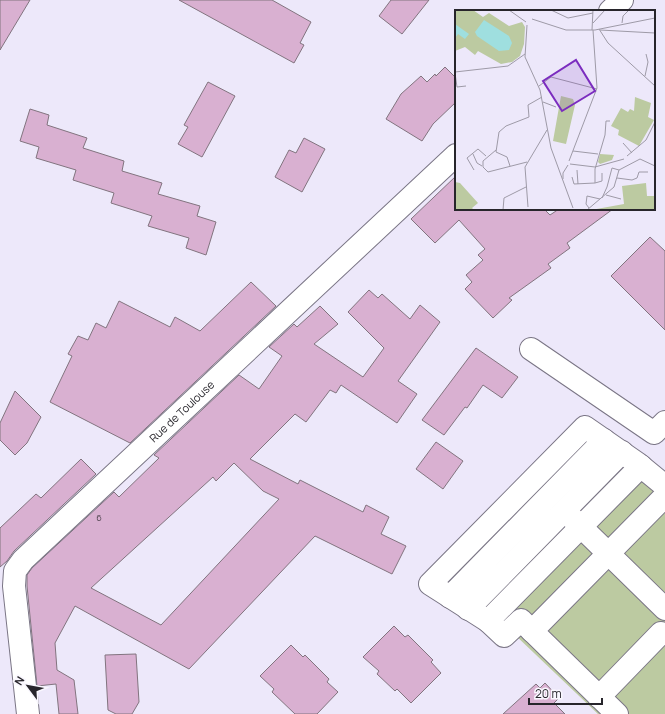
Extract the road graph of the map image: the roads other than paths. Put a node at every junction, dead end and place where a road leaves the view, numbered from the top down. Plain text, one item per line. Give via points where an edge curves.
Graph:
1 (622, 0) edge
2 (611, 10) edge
3 (455, 156) edge
4 (531, 349) dead end
5 (665, 422) edge
6 (613, 446) junction
7 (641, 466) junction
8 (532, 480) junction
9 (663, 488) edge
10 (549, 496) junction
11 (564, 511) junction
12 (581, 527) junction
13 (602, 548) junction
14 (450, 597) junction
15 (468, 609) junction
16 (665, 609) edge
17 (488, 622) junction
18 (526, 626) junction
19 (661, 633) dead end
20 (599, 697) junction
21 (28, 714) edge
22 (617, 714) edge

1 - 2 street
3 - 21 street, Rue de Toulouse via 15,570 14,586
4 - 5 street via 654,433
6 - 7 street
6 - 8 street via 585,427
6 - 10 street
6 - 11 street
7 - 9 street
7 - 12 street
8 - 10 street
8 - 14 street via 430,584
9 - 13 street
10 - 11 street
10 - 14 street
11 - 12 street
11 - 15 street
12 - 13 street
12 - 17 street
13 - 16 street
13 - 18 street
14 - 15 street
15 - 17 street
17 - 18 street via 504,636
18 - 20 street
19 - 20 street
20 - 22 street

